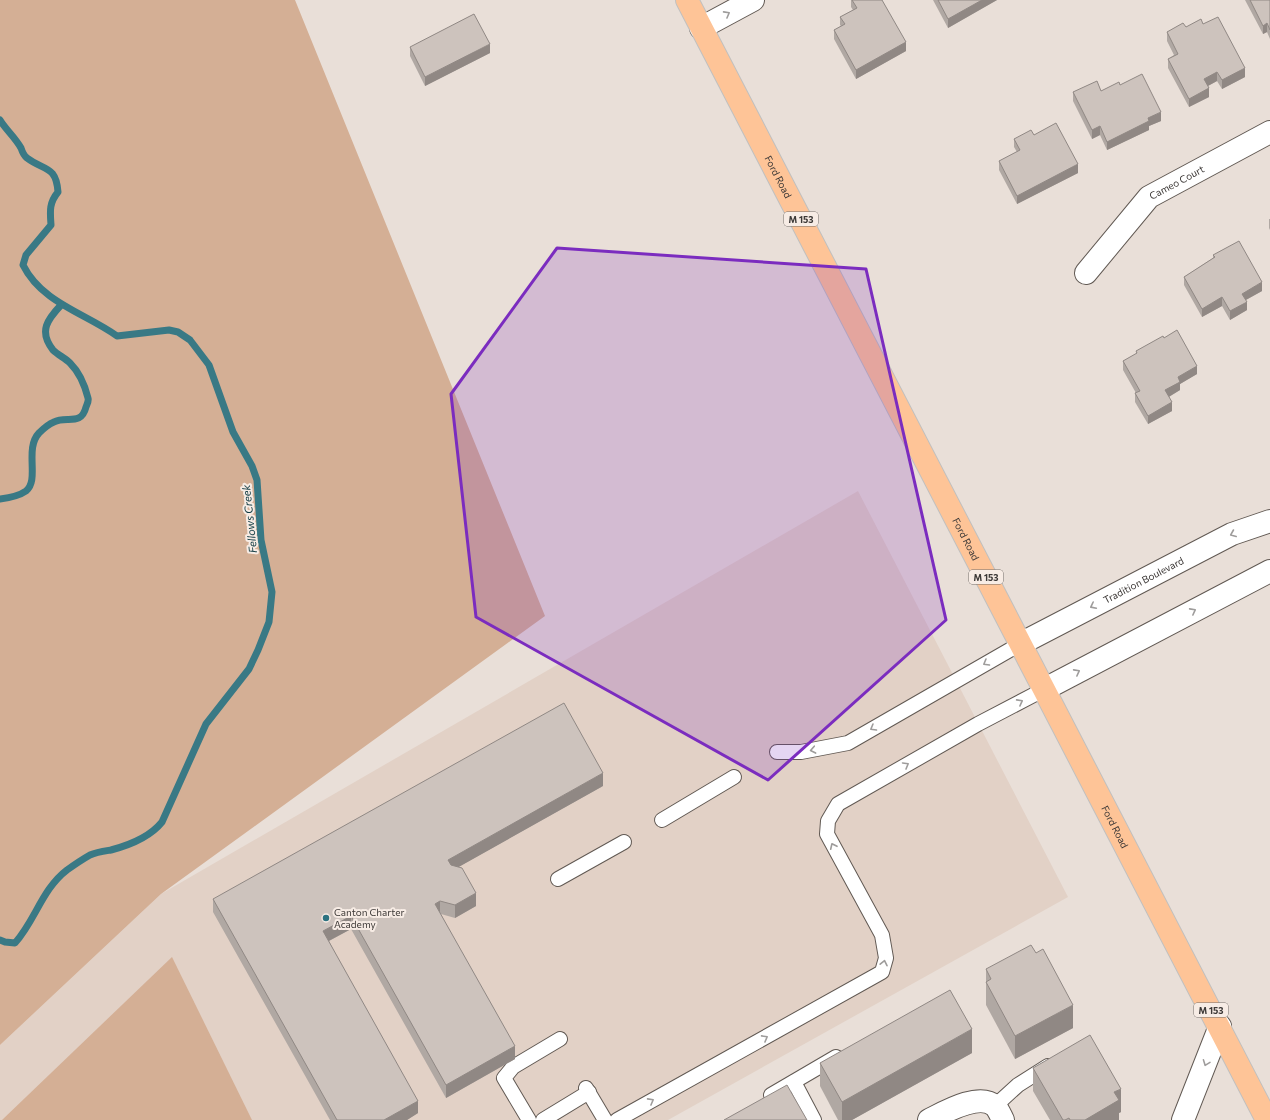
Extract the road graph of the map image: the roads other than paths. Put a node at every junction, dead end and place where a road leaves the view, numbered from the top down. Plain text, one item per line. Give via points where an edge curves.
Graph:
1 (687, 0) edge
2 (753, 0) edge
3 (701, 28) junction
4 (1270, 132) edge
5 (1086, 273) dead end
6 (1270, 521) edge
7 (1270, 571) edge
8 (1020, 644) junction
9 (1043, 690) junction
10 (777, 752) dead end
11 (734, 777) dead end
12 (662, 820) dead end
13 (624, 842) dead end
14 (558, 879) dead end
15 (1220, 1026) junction
16 (560, 1039) dead end
17 (851, 1049) edge
18 (1059, 1059) edge
19 (794, 1082) junction
20 (760, 1101) edge
21 (999, 1113) edge
22 (529, 1120) edge
23 (543, 1120) edge
24 (606, 1120) edge
25 (617, 1120) edge
26 (814, 1120) edge
27 (929, 1120) edge
28 (1183, 1120) edge
29 (1267, 1120) edge

1 - 3 main road, Ford Road / M 153
3 -> 2 street
3 - 8 main road, Ford Road / M 153
4 - 5 street, Cameo Court via 1149,197
6 -> 8 street, Tradition Boulevard via 1232,534
9 -> 7 street
8 - 9 main road, Ford Road / M 153
8 -> 10 lane via 848,743 800,752
9 - 15 main road, Ford Road / M 153
25 -> 9 lane via 882,972 886,958 882,935 833,847 827,834 828,821 838,804
11 - 12 lane
13 - 14 lane
15 -> 28 street
15 - 29 main road, Ford Road / M 153
16 - 22 lane via 513,1067 504,1078
17 - 19 lane
18 - 21 lane via 1018,1085
19 - 20 lane
19 - 26 lane
21 - 27 street via 982,1101 966,1103
23 - 24 lane via 588,1090

